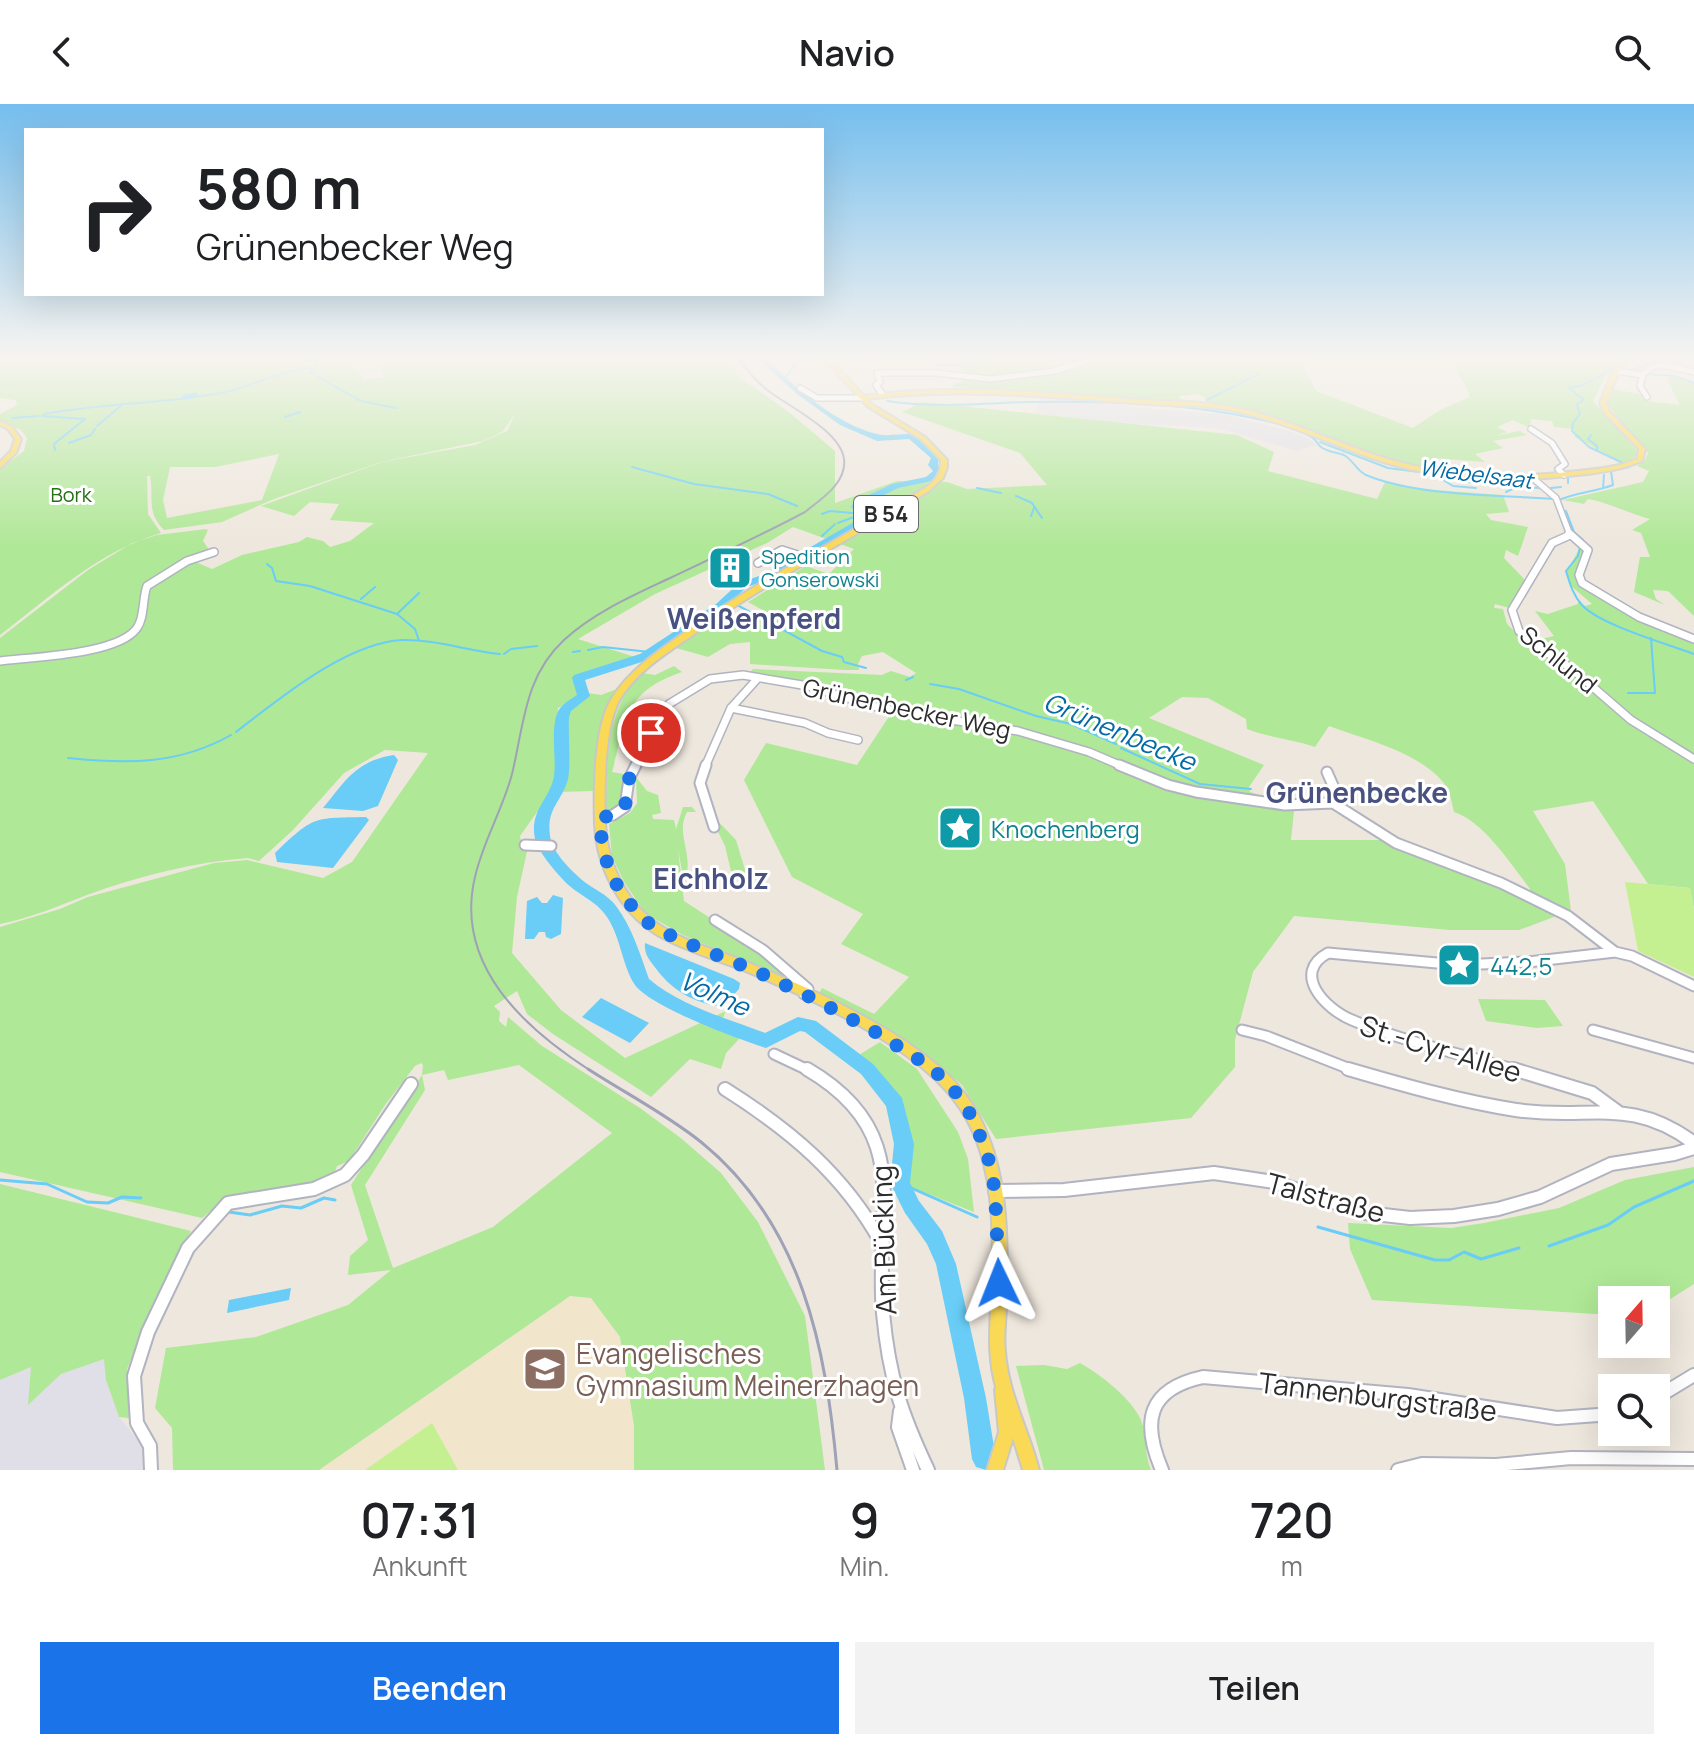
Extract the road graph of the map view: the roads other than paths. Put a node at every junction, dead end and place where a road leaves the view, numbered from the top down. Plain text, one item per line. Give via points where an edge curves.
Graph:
1 (891, 421) edge
2 (1279, 421) edge
3 (1617, 421) edge
4 (0, 423) edge
5 (1531, 429) dead end
6 (0, 466) edge
7 (1564, 475) junction
8 (1534, 479) junction
9 (1570, 535) junction
10 (214, 552) dead end
11 (805, 557) junction
12 (758, 563) dead end
13 (1694, 639) edge
14 (0, 661) edge
15 (758, 678) junction
16 (731, 708) junction
17 (858, 740) dead end
18 (1694, 759) edge
19 (1327, 772) dead end
20 (1333, 803) junction
21 (600, 818) junction
22 (714, 827) dead end
23 (530, 845) dead end
24 (551, 846) dead end
25 (715, 920) dead end
26 (1615, 952) junction
27 (1694, 986) edge
28 (804, 994) junction
29 (1242, 1030) dead end
30 (1593, 1030) dead end
31 (774, 1054) dead end
32 (1694, 1058) edge
33 (411, 1084) dead end
34 (725, 1089) dead end
35 (1618, 1112) junction
36 (1694, 1145) edge
37 (995, 1191) junction
38 (881, 1243) junction
39 (1000, 1369) junction
40 (1694, 1375) edge
41 (1670, 1390) edge
42 (900, 1410) junction
43 (1598, 1415) edge
44 (1694, 1459) edge
45 (1495, 1467) edge
46 (151, 1470) edge
47 (913, 1470) edge
48 (928, 1470) edge
49 (995, 1470) edge
50 (1028, 1470) edge
51 (1162, 1470) edge
52 (1398, 1470) edge

1 - 11 main road, B 54 via 933,445 944,460 943,474
2 - 8 main road via 1404,465
3 - 7 main road via 1643,456 1623,466
4 - 6 main road via 18,439
5 - 7 street via 1558,450 1565,464 1558,469
7 - 8 main road
8 - 9 street via 1557,500
9 - 13 street via 1588,550 1579,575 1582,583 1639,617
9 - 18 street, Schlund via 1552,543 1514,606 1514,622 1531,642 1631,720
10 - 14 street via 187,561 147,586 139,623 128,635
11 - 12 street via 782,550
11 - 21 main road, B 54 via 628,681 615,699 608,724
15 - 16 street
15 - 20 street, Grünenbecker Weg via 808,686 880,708 1018,731 1196,792 1285,805
15 - 21 street, Grünenbecker Weg via 710,679 669,704 629,779 625,807
16 - 17 street via 793,719
16 - 22 street via 700,783
19 - 20 street via 1338,797
20 - 26 street via 1384,838 1501,883 1568,916
21 - 28 main road, B 54 via 610,873 645,921
23 - 24 street
25 - 28 street via 763,950 808,989
26 - 27 street
26 - 35 street, St.-Cyr-Allee via 1462,965 1328,953 1310,968 1318,995 1350,1020 1592,1093
28 - 37 main road, B 54 via 932,1068 975,1122
29 - 35 street via 1335,1065 1478,1104 1535,1113
30 - 32 street
31 - 38 street, Am Bücking via 827,1079 861,1114 883,1167 886,1207
33 - 46 street via 342,1178 293,1193 228,1203 188,1248 148,1332 134,1376 137,1423 150,1446
34 - 38 street via 807,1145 834,1171 864,1209
35 - 36 street via 1662,1119
36 - 37 street, Talstraße via 1676,1156 1610,1165 1541,1197 1457,1216 1406,1218 1361,1212 1280,1184 1223,1173 1064,1190
37 - 39 main road, B 54
38 - 42 street, Am Bücking via 881,1291
39 - 49 main road via 1007,1432
39 - 50 main road, B 54 via 1023,1434
40 - 41 street
42 - 47 street via 898,1427
42 - 48 street, Am Bücking
43 - 51 street, Tannenburgstraße via 1557,1418 1408,1395 1203,1377 1165,1392 1151,1417 1150,1439
44 - 45 street via 1571,1458
45 - 52 street via 1450,1462

